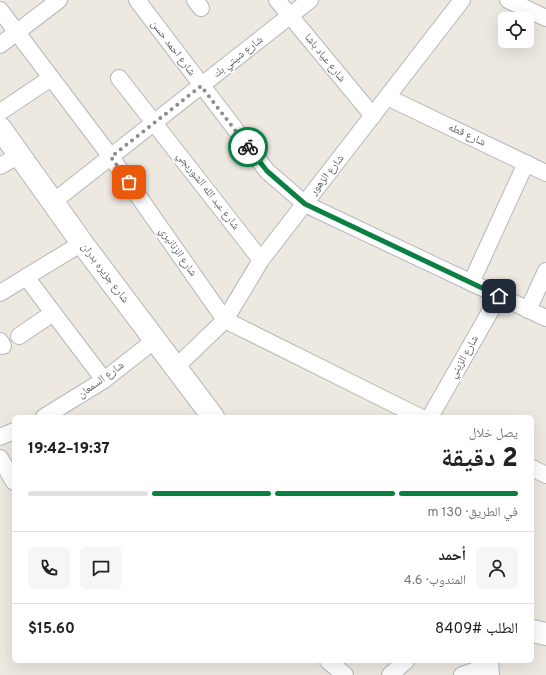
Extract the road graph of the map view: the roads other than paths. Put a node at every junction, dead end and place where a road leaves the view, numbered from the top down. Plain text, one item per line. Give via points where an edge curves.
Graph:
1 (59, 0) edge
2 (137, 0) edge
3 (277, 0) edge
4 (310, 0) edge
5 (462, 0) edge
6 (508, 0) edge
7 (0, 10) edge
8 (290, 15) junction
9 (546, 18) edge
10 (17, 32) junction
11 (0, 45) edge
12 (51, 78) junction
13 (119, 78) dead end
14 (201, 86) junction
15 (387, 98) junction
16 (0, 112) edge
17 (373, 116) junction
18 (154, 123) junction
19 (0, 128) edge
20 (20, 155) junction
21 (111, 157) junction
22 (526, 163) junction
23 (0, 166) edge
24 (546, 173) edge
25 (53, 202) junction
26 (305, 204) junction
27 (82, 243) junction
28 (262, 260) junction
29 (546, 272) edge
30 (26, 277) junction
31 (471, 283) junction
32 (0, 293) edge
33 (499, 296) junction
34 (528, 310) junction
35 (53, 313) junction
36 (546, 318) edge
37 (225, 320) junction
38 (19, 336) dead end
39 (155, 340) junction
40 (176, 367) junction
41 (104, 380) junction
42 (47, 415) edge
43 (212, 415) edge
44 (416, 415) edge
45 (431, 415) edge
46 (12, 432) edge
47 (0, 437) edge
48 (0, 458) edge
49 (534, 469) edge
50 (546, 475) edge
51 (12, 479) edge
52 (534, 631) edge
53 (546, 634) edge
54 (330, 663) edge
55 (404, 663) edge
56 (488, 667) edge
57 (345, 675) edge
58 (390, 675) edge
59 (462, 675) edge

1 - 10 street
2 - 14 street, شارع احمد حسن
3 - 8 street, شارع عياد باشا
4 - 8 street, شارع شيتي بك
5 - 15 street, شارع الزهور
6 - 9 street
7 - 10 street, شارع الزنانيري
8 - 14 street, شارع شيتي بك
8 - 17 street, شارع عياد باشا
10 - 11 street
10 - 12 street, شارع الزنانيري
12 - 16 street
12 - 21 street, شارع الزنانيري
13 - 18 street, شارع عبد الله الشوربجي
14 - 18 street, شارع شيتي بك
14 - 26 street, شارع احمد حسن via 267,171
15 - 17 street, شارع الزهور
15 - 22 street, شارع قطه
17 - 26 street, شارع الزهور
18 - 21 street, شارع شيتي بك
18 - 28 street, شارع عبد الله الشوربجي
19 - 20 street, شارع جزيره بدران
20 - 23 street
20 - 25 street, شارع جزيره بدران
21 - 25 street, شارع شيتي بك
21 - 37 street, شارع الزنانيري
22 - 24 street, شارع قطه
22 - 31 street
25 - 27 street, شارع جزيره بدران
26 - 28 street, شارع الزهور
26 - 31 street, شارع احمد حسن
27 - 30 street
27 - 39 street, شارع جزيره بدران
28 - 37 street, شارع الزهور
29 - 34 street
30 - 32 street
30 - 35 street
31 - 33 street, شارع احمد حسن
33 - 34 street, شارع احمد حسن
33 - 45 street, شارع الزيني
34 - 36 street, شارع احمد حسن
35 - 38 street
35 - 41 street
37 - 40 street, شارع الزهور
37 - 44 street, شارع الزنانيري
39 - 40 street, شارع جزيره بدران
39 - 41 street, شارع السمعان
40 - 43 street, شارع جزيره بدران
41 - 42 street, شارع السمعان
46 - 47 street
48 - 51 street
49 - 50 street
52 - 53 street
54 - 57 street
55 - 58 street
56 - 59 street

